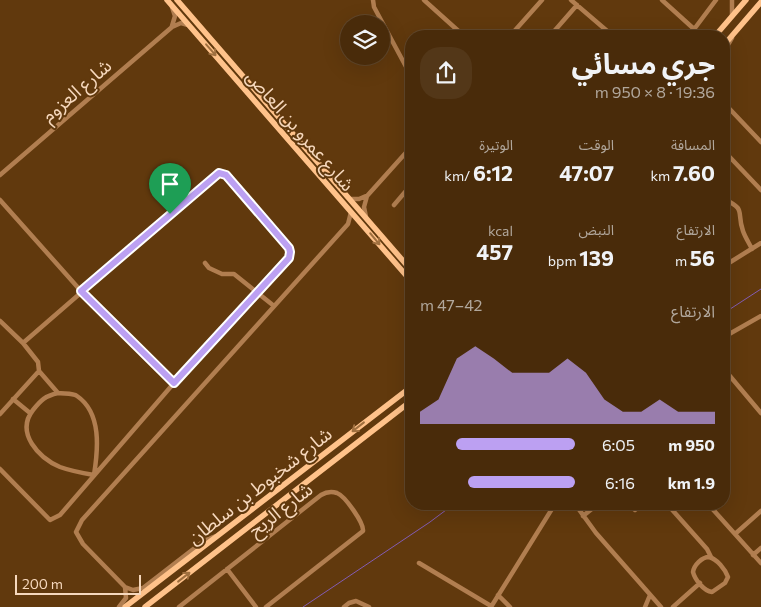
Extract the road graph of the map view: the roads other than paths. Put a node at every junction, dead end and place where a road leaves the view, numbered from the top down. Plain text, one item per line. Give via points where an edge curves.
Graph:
1 (177, 0) edge
2 (373, 0) edge
3 (424, 0) edge
4 (542, 0) edge
5 (571, 0) edge
6 (662, 0) edge
7 (716, 0) edge
8 (732, 0) edge
9 (746, 0) edge
10 (169, 1) edge
11 (761, 2) edge
12 (577, 5) junction
13 (731, 17) junction
14 (172, 27) junction
15 (694, 29) joint
16 (457, 30) edge
17 (515, 30) edge
18 (555, 30) edge
19 (605, 30) edge
20 (720, 30) edge
21 (195, 31) junction
22 (733, 34) junction
23 (730, 38) edge
24 (730, 40) edge
25 (405, 65) edge
26 (730, 109) edge
27 (761, 142) edge
28 (405, 154) edge
29 (730, 158) edge
30 (0, 175) edge
31 (761, 190) edge
32 (405, 192) edge
33 (367, 196) junction
34 (350, 199) junction
35 (0, 200) edge
36 (730, 202) edge
37 (394, 205) dead end
38 (350, 211) junction
39 (366, 217) junction
40 (361, 223) junction
41 (348, 224) junction
42 (761, 243) edge
43 (752, 249) junction
44 (399, 256) junction
45 (394, 261) junction
46 (405, 261) edge
47 (730, 262) edge
48 (205, 263) dead end
49 (405, 263) edge
50 (405, 274) edge
51 (405, 278) edge
52 (81, 291) junction
53 (256, 293) junction
54 (274, 306) junction
55 (761, 316) edge
56 (0, 321) edge
57 (730, 334) edge
58 (23, 343) junction
59 (38, 371) junction
60 (730, 376) edge
61 (174, 383) junction
62 (405, 390) edge
63 (58, 393) junction
64 (13, 399) junction
65 (405, 406) edge
66 (30, 413) junction
67 (761, 413) edge
68 (0, 414) edge
69 (0, 469) edge
70 (94, 475) junction
71 (551, 510) edge
72 (579, 510) edge
73 (590, 510) edge
74 (672, 510) edge
75 (713, 510) edge
76 (761, 511) edge
77 (583, 516) junction
78 (735, 534) junction
79 (217, 536) junction
80 (761, 548) edge
81 (754, 555) junction
82 (711, 557) junction
83 (419, 563) dead end
84 (761, 563) edge
85 (227, 570) junction
86 (700, 583) junction
87 (125, 586) junction
88 (498, 595) junction
89 (650, 595) junction
90 (659, 605) edge
91 (119, 607) edge
92 (125, 607) edge
93 (146, 607) edge
94 (179, 607) edge
95 (256, 607) edge
96 (266, 607) edge
97 (344, 607) edge
98 (369, 607) edge
99 (491, 607) edge
100 (510, 607) edge
101 (645, 607) edge
102 (673, 607) edge

1 - 34 main road, شارع عمرو بن العاص
2 - 25 street
3 - 16 street
4 - 17 street
5 - 12 street
6 - 15 street
7 - 15 street
8 - 13 street
9 - 13 main road
10 - 14 street via 175,16
10 - 21 main road, شارع عمرو بن العاص
11 - 22 main road
12 - 18 street
12 - 19 street
13 - 20 main road
14 - 21 street via 185,23
14 - 30 street, شارع العزوم
21 -> 38 main road, شارع عمرو بن العاص
22 - 23 main road
22 - 24 street
26 - 27 street
28 - 33 street
29 - 31 street
32 - 37 street
33 - 34 street
33 - 39 street
34 - 39 main road, شارع عمرو بن العاص
35 - 52 street
36 - 43 street via 739,208 743,233
38 - 40 main road, شارع عمرو بن العاص
38 - 41 street
39 - 44 main road, شارع عمرو بن العاص
40 - 41 street
40 -> 45 main road, شارع عمرو بن العاص
41 - 54 street
42 - 43 street
43 - 47 street
44 - 46 main road
44 - 49 main road, شارع عمرو بن العاص
45 - 50 main road, شارع عمرو بن العاص
45 - 51 main road
48 - 53 street via 222,274 234,274
52 - 53 street via 219,173 226,175 289,248 289,258
52 - 58 street
52 - 61 street
53 - 54 street
53 - 61 street
54 - 87 street via 77,526 78,538
55 - 57 street
56 - 58 street
58 - 59 street via 38,362
59 - 63 street
59 - 64 street
60 - 67 street
61 - 70 street
62 -> 79 main road, شارع شخبوط بن سلطان
63 - 66 street via 47,395
63 - 70 street via 76,395 91,413 97,431
64 - 66 street
64 - 68 street
93 -> 65 main road, شارع شخبوط بن سلطان
66 - 70 street via 27,437 33,447 59,467
69 - 70 street via 50,520 60,515
71 - 88 street
72 - 77 street
73 - 77 street
74 - 82 street
75 - 78 street
76 - 78 street
77 - 89 street
78 - 81 street
79 - 87 street via 205,540 143,588 133,590
79 - 92 main road, شارع شخبوط بن سلطان
80 - 81 street
81 - 84 street
82 - 86 street via 704,558 693,568
82 - 86 street via 726,571 727,580 712,592
83 - 99 street
85 - 94 street, شارع الريح
85 - 95 street
85 - 96 street, شارع الريح via 321,495 333,492 343,498 362,523 363,531
86 - 102 street
87 - 91 street via 126,598
88 - 99 street
88 - 100 street
89 - 90 street
89 - 101 street
90 - 101 street
97 - 98 street via 356,601

